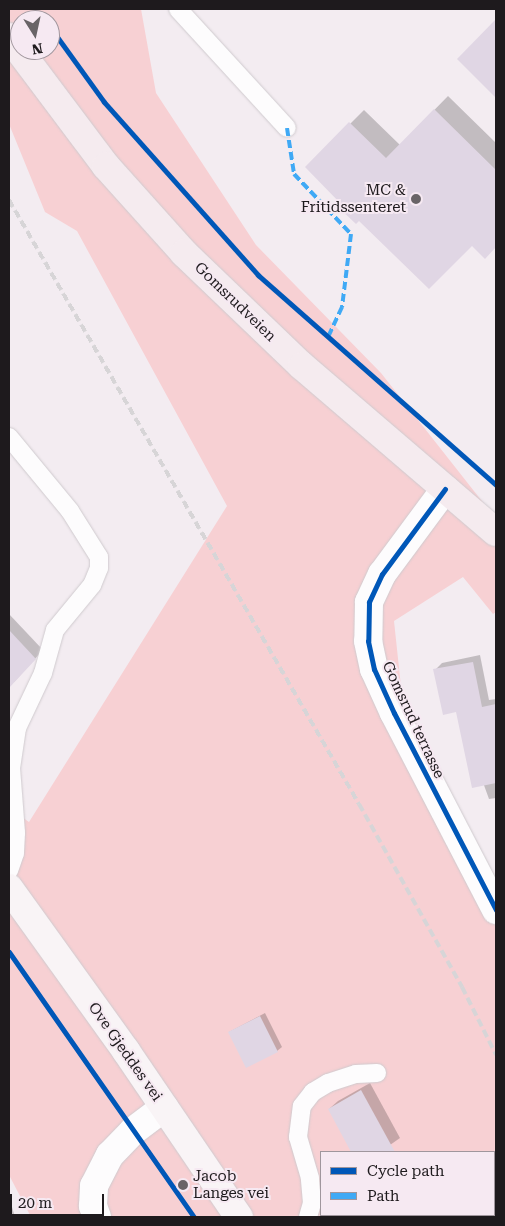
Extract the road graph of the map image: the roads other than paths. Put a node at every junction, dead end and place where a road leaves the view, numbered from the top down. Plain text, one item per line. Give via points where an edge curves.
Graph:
1 (178, 9) edge
2 (9, 37) edge
3 (287, 128) dead end
4 (9, 437) edge
5 (445, 489) junction
6 (496, 532) edge
7 (9, 870) edge
8 (9, 888) edge
9 (496, 910) edge
10 (377, 1073) dead end
11 (164, 1108) junction
12 (96, 1217) edge
13 (239, 1217) edge
14 (308, 1217) edge

1 - 3 lane
2 - 5 main road, Gomsrudveien via 106,166 184,253 302,366
4 - 7 lane via 94,545 99,568 92,584 55,630 45,668 17,728 11,768 16,834 14,859
5 - 6 main road, Gomsrudveien
5 - 9 street, Gomsrud terrasse via 382,574 369,602 368,641 374,669 394,712
8 - 11 street, Ove Gjeddes vei
10 - 14 lane via 356,1074 328,1083 313,1092 302,1106 298,1137 310,1178 312,1203
11 - 12 street via 133,1131 110,1155 94,1186
11 - 13 street, Ove Gjeddes vei

